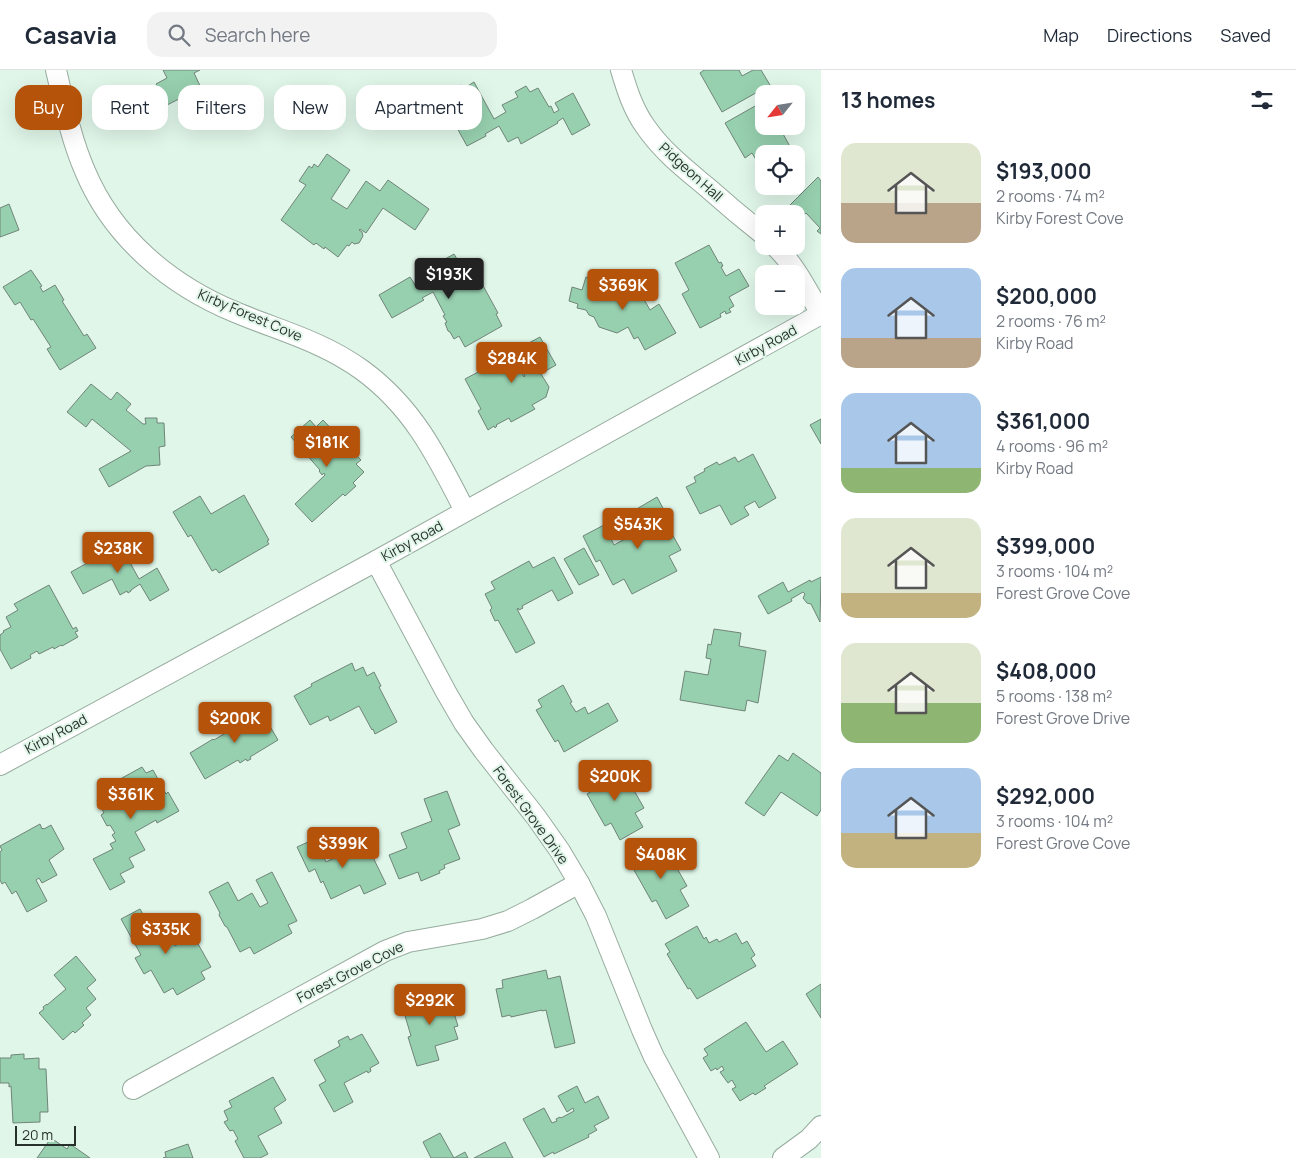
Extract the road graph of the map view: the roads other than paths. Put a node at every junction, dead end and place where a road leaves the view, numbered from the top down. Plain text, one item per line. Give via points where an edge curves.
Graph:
1 (56, 70) edge
2 (621, 70) edge
3 (755, 227) edge
4 (784, 255) edge
5 (821, 314) edge
6 (465, 511) junction
7 (376, 561) junction
8 (0, 765) edge
9 (579, 883) junction
10 (133, 1089) dead end
11 (821, 1126) edge
12 (710, 1158) edge
13 (783, 1158) edge

1 - 6 street, Kirby Forest Cove via 85,171 106,210 130,240 177,282 203,297 336,352 363,370 411,417 443,467
2 - 3 street, Pidgeon Hall via 635,110 657,142
4 - 5 street
5 - 6 street, Kirby Road
6 - 7 street, Kirby Road
7 - 8 street, Kirby Road
7 - 9 street, Forest Grove Drive via 464,723 536,817
9 - 10 street, Forest Grove Cove via 508,921 408,942 385,950
9 - 12 street, Forest Grove Drive via 596,916 654,1057
11 - 13 street

